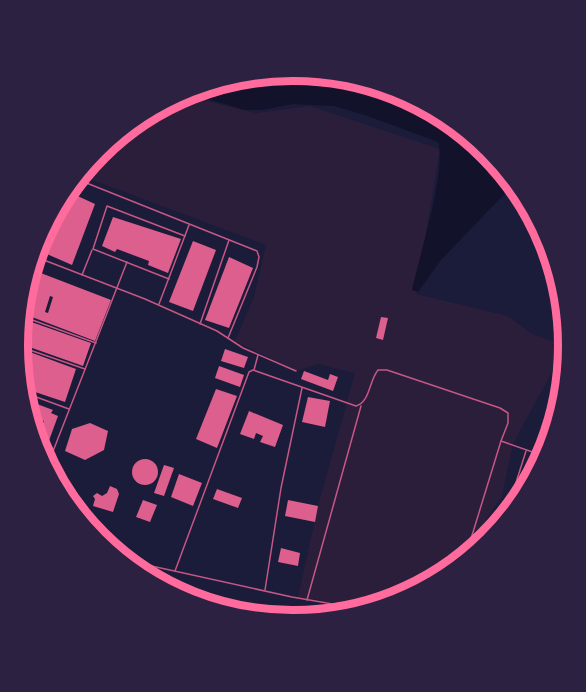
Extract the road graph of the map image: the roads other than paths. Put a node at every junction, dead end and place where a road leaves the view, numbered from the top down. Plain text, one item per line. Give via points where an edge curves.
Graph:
1 (85, 182) edge
2 (190, 224) junction
3 (185, 236) junction
4 (230, 240) junction
5 (93, 249) junction
6 (43, 260) edge
7 (127, 262) junction
8 (82, 275) junction
9 (169, 279) junction
10 (117, 288) junction
11 (159, 305) junction
12 (30, 319) edge
13 (200, 324) junction
14 (228, 338) junction
15 (96, 343) junction
16 (28, 350) edge
17 (258, 355) junction
18 (85, 369) junction
19 (253, 370) junction
20 (296, 371) dead end
21 (302, 386) junction
22 (34, 396) edge
23 (361, 405) junction
24 (69, 409) junction
25 (501, 441) junction
26 (527, 450) junction
27 (535, 453) edge
28 (52, 454) edge
29 (513, 493) edge
30 (470, 542) edge
31 (143, 564) edge
32 (175, 571) junction
33 (264, 591) junction
34 (307, 600) junction
35 (341, 606) edge

1 - 2 lane
2 - 3 lane
2 - 4 lane
3 - 5 lane via 107,206
3 - 9 lane
4 - 13 lane
4 - 14 lane via 257,251 259,257
5 - 7 lane
5 - 8 lane
6 - 8 lane
7 - 9 lane
7 - 10 lane
8 - 10 lane
9 - 11 lane
10 - 11 lane
10 - 15 lane
11 - 13 lane
12 - 15 lane
13 - 14 lane
14 - 17 lane
15 - 18 lane
16 - 18 lane
17 - 19 lane
17 - 20 lane
18 - 24 lane
19 - 21 lane
19 - 32 lane via 249,372
21 - 23 lane
21 - 33 lane
22 - 24 lane
23 - 25 lane via 374,375 378,370 387,370 500,408 508,413
23 - 34 lane
24 - 28 lane
25 - 26 lane
25 - 30 lane
26 - 27 lane
26 - 29 lane
31 - 32 lane
32 - 33 lane
33 - 34 lane
34 - 35 lane

